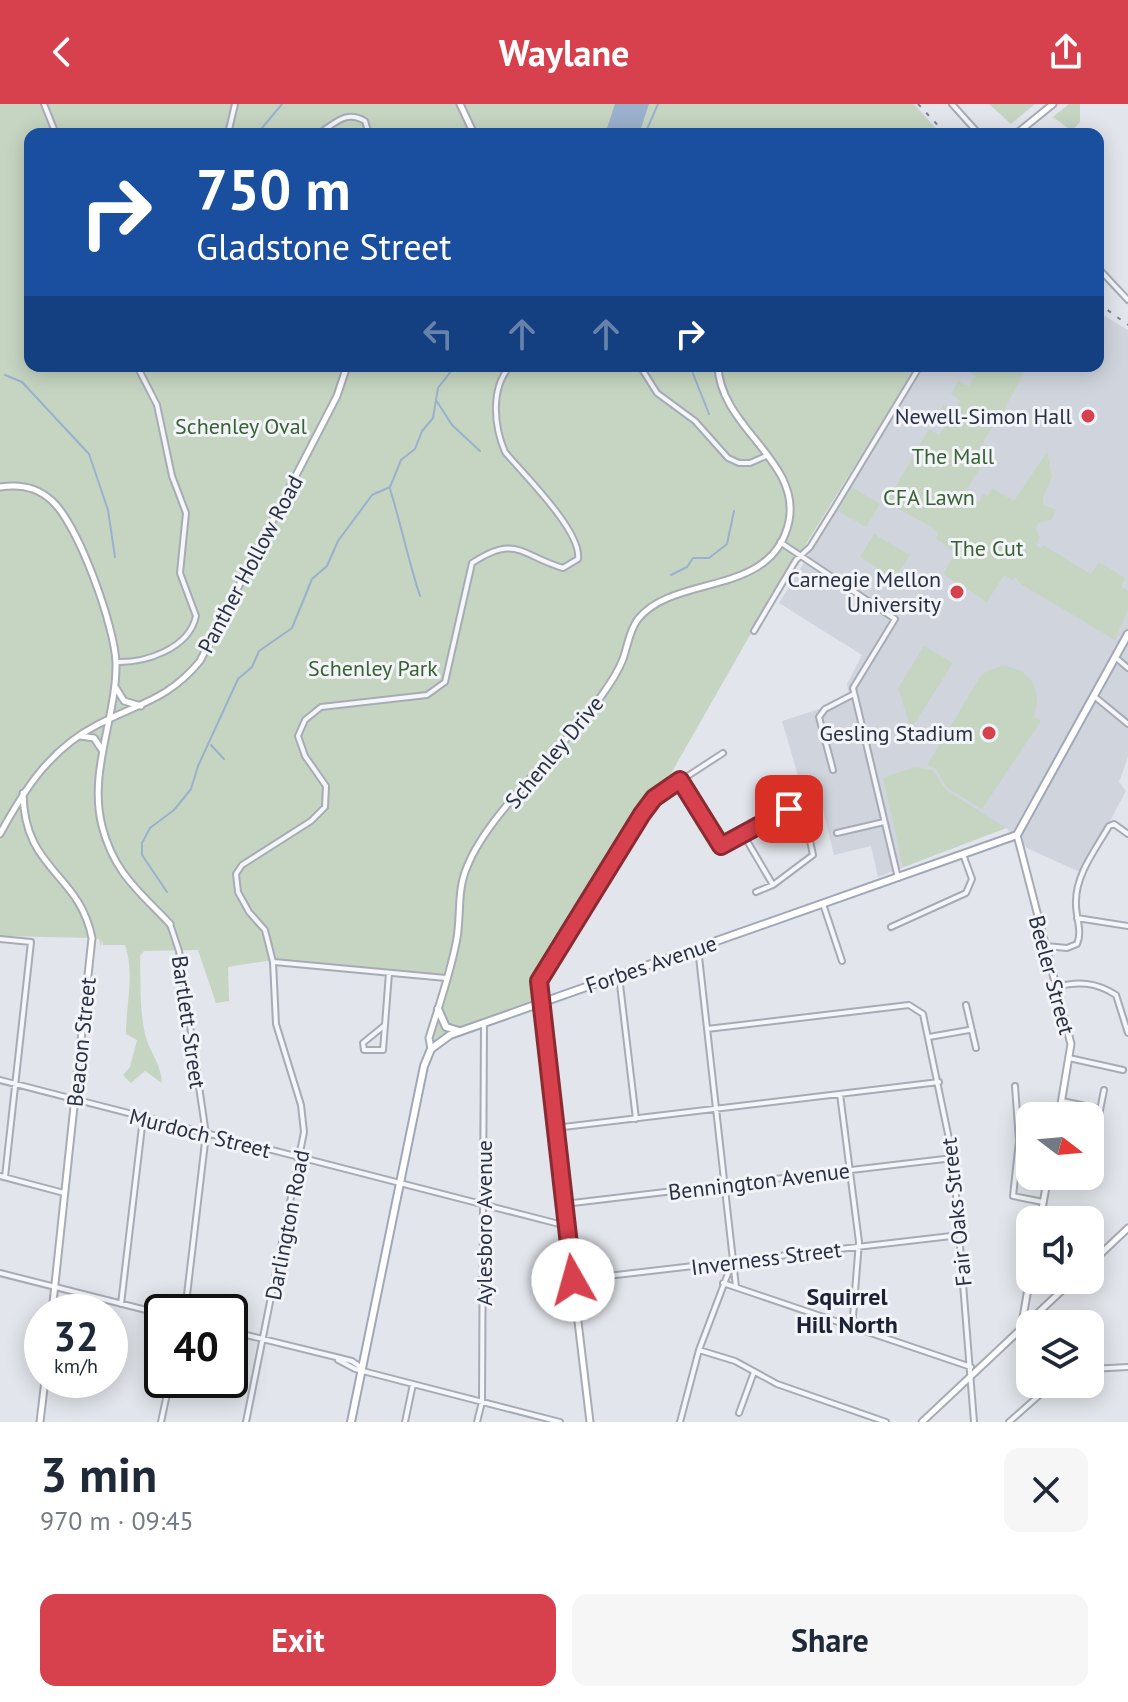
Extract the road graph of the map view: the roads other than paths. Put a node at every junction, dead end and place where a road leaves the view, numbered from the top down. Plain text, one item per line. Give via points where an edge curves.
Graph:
1 (44, 104) edge
2 (235, 104) edge
3 (460, 104) edge
4 (952, 104) edge
5 (1053, 104) edge
6 (54, 128) edge
7 (229, 128) edge
8 (326, 128) edge
9 (367, 128) edge
10 (469, 128) edge
11 (974, 128) edge
12 (1024, 128) edge
13 (1104, 274) edge
14 (1128, 300) edge
15 (140, 372) edge
16 (345, 372) edge
17 (507, 372) edge
18 (644, 372) edge
19 (719, 372) edge
20 (916, 372) edge
21 (766, 456) junction
22 (0, 487) edge
23 (780, 542) junction
24 (801, 555) junction
25 (754, 631) dead end
26 (1128, 634) edge
27 (1115, 657) junction
28 (116, 662) junction
29 (1128, 668) edge
30 (115, 683) junction
31 (854, 694) junction
32 (1094, 696) junction
33 (143, 706) junction
34 (107, 720) junction
35 (1128, 724) edge
36 (79, 736) junction
37 (102, 751) junction
38 (723, 753) dead end
39 (833, 770) dead end
40 (680, 780) junction
41 (23, 792) junction
42 (884, 822) junction
43 (837, 833) dead end
44 (0, 834) edge
45 (743, 834) junction
46 (1128, 834) edge
47 (1017, 835) junction
48 (964, 857) junction
49 (898, 878) junction
50 (773, 885) junction
51 (756, 892) dead end
52 (823, 904) junction
53 (1077, 918) junction
54 (170, 924) joint
55 (1128, 926) edge
56 (891, 927) dead end
57 (0, 939) edge
58 (1044, 946) junction
59 (698, 948) junction
60 (842, 961) dead end
61 (273, 962) junction
62 (389, 973) junction
63 (619, 976) junction
64 (446, 978) junction
65 (1056, 987) junction
66 (540, 1003) junction
67 (966, 1005) dead end
68 (438, 1009) junction
69 (484, 1023) junction
70 (385, 1025) junction
71 (707, 1029) junction
72 (969, 1030) junction
73 (462, 1031) junction
74 (1128, 1033) edge
75 (929, 1037) junction
76 (976, 1048) dead end
77 (431, 1049) junction
78 (1069, 1058) junction
79 (1123, 1070) dead end
80 (0, 1080) edge
81 (939, 1082) junction
82 (14, 1085) junction
83 (1015, 1086) dead end
84 (1104, 1090) dead end
85 (840, 1094) junction
86 (75, 1101) junction
87 (1062, 1101) joint
88 (1067, 1102) edge
89 (1101, 1102) edge
90 (716, 1109) junction
91 (143, 1118) junction
92 (636, 1119) junction
93 (555, 1128) junction
94 (206, 1134) junction
95 (300, 1158) junction
96 (953, 1158) junction
97 (851, 1171) junction
98 (2, 1176) edge
99 (401, 1183) junction
100 (726, 1185) junction
101 (1045, 1190) edge
102 (64, 1193) junction
103 (1043, 1202) junction
104 (564, 1204) junction
105 (484, 1205) junction
106 (1042, 1206) edge
107 (567, 1226) junction
108 (1128, 1228) edge
109 (960, 1235) junction
110 (859, 1247) junction
111 (1104, 1251) edge
112 (733, 1261) junction
113 (0, 1273) edge
114 (573, 1280) junction
115 (723, 1283) junction
116 (736, 1287) junction
117 (54, 1288) junction
118 (54, 1294) edge
119 (79, 1294) edge
120 (122, 1294) edge
121 (187, 1294) edge
122 (1058, 1294) edge
123 (1042, 1310) edge
124 (852, 1329) junction
125 (1016, 1335) edge
126 (248, 1336) edge
127 (265, 1340) junction
128 (699, 1350) junction
129 (971, 1367) junction
130 (1128, 1367) edge
131 (1104, 1368) edge
132 (363, 1369) junction
133 (754, 1372) junction
134 (971, 1377) junction
135 (413, 1384) junction
136 (43, 1398) edge
137 (166, 1398) edge
138 (1036, 1398) edge
139 (482, 1402) junction
140 (739, 1413) dead end
141 (40, 1422) edge
142 (161, 1422) edge
143 (246, 1422) edge
144 (351, 1422) edge
145 (405, 1422) edge
146 (477, 1422) edge
147 (558, 1422) edge
148 (590, 1422) edge
149 (680, 1422) edge
150 (886, 1422) edge
151 (922, 1422) edge
152 (974, 1422) edge
153 (1009, 1422) edge

1 - 6 street
2 - 7 street
3 - 10 street
4 - 11 street
5 - 12 street
8 - 9 street via 353,114
13 - 14 street
15 - 28 street via 157,405 186,513 180,573 196,616 189,633 162,652
16 - 33 street, Panther Hollow Road via 331,409 200,661 169,693
17 - 61 street, Darlington Road via 497,396 500,440 575,541 578,559 563,568 515,548 494,548 472,563 445,682 427,695 321,707 305,720 298,736 326,786 325,807 236,874 238,892 265,930
18 - 21 street via 657,393 685,412 728,458 739,463
19 - 21 street via 724,398
20 - 24 street
21 - 23 street via 782,476 789,498 788,525
22 - 28 street via 32,489 59,508 99,594
23 - 24 street
23 - 64 street, Schenley Drive via 736,578 660,601 639,618 617,673 600,698 475,850 462,882 458,931
24 - 25 street
24 - 31 street via 895,619
26 - 27 main road
27 - 29 street
27 - 32 main road
28 - 30 street
30 - 33 street via 124,701
30 - 34 street
31 - 39 street via 819,717
31 - 42 street
32 - 35 street
32 - 47 main road
33 - 34 street, Panther Hollow Road
34 - 36 street, Panther Hollow Road
34 - 37 street
36 - 37 street via 94,738
36 - 41 street, Panther Hollow Road via 49,760
37 - 54 street via 101,823 110,849 140,898
38 - 40 street
40 - 45 street via 718,845
40 - 66 street via 654,798 614,857 539,981
41 - 44 street, Panther Hollow Road
41 - 86 street, Beacon Street via 23,821 31,843 79,900 92,938
42 - 43 street
42 - 49 street
45 - 50 street
45 - 50 street via 794,810 813,855
46 - 53 street via 1109,826 1082,873
47 - 48 main road, Forbes Avenue
47 - 58 street, Beeler Street
48 - 49 main road, Forbes Avenue
48 - 56 street via 972,879 966,893
49 - 52 main road, Forbes Avenue
50 - 51 street
52 - 59 main road, Forbes Avenue
52 - 60 street
53 - 55 street
53 - 58 street via 1077,944
54 - 94 street, Bartlett Street via 179,951
57 - 82 street via 31,942
58 - 65 street, Beeler Street
59 - 63 main road, Forbes Avenue
59 - 71 street
61 - 62 street
61 - 95 street, Darlington Road via 276,1024 301,1105
62 - 64 street
62 - 70 street
63 - 66 main road, Forbes Avenue
63 - 92 street
64 - 68 street, Schenley Drive
65 - 74 street via 1082,982 1104,987 1116,995
65 - 78 street, Beeler Street via 1071,1044
66 - 69 main road, Forbes Avenue
66 - 93 street
67 - 72 street
68 - 73 main road via 446,1027
68 - 77 street, Schenley Drive
69 - 73 main road, Forbes Avenue
69 - 105 street, Aylesboro Avenue
70 - 70 street via 363,1043 364,1050 383,1050
71 - 75 street, Fair Oaks Street via 909,1005 923,1014
71 - 90 street
72 - 75 street
72 - 76 street
73 - 77 main road, Forbes Avenue
75 - 81 street, Fair Oaks Street
77 - 99 main road
78 - 79 street
78 - 87 street, Beeler Street
80 - 82 street, Murdoch Street
81 - 85 street
81 - 96 street, Fair Oaks Street
82 - 86 street, Murdoch Street
82 - 98 street
83 - 103 street via 1019,1141 1013,1196
84 - 89 street
85 - 90 street
85 - 97 street
86 - 91 street, Murdoch Street
86 - 102 street, Beacon Street
87 - 88 street
90 - 92 street
90 - 100 street
91 - 94 street, Murdoch Street
91 - 120 street
92 - 93 street
93 - 104 street
94 - 95 street, Murdoch Street
94 - 121 street, Bartlett Street
95 - 99 street, Murdoch Street
95 - 127 street, Darlington Road
96 - 97 street, Bennington Avenue
96 - 109 street, Fair Oaks Street
97 - 100 street, Bennington Avenue
97 - 110 street
98 - 102 street
99 - 105 street, Murdoch Street
99 - 132 main road
100 - 104 street, Bennington Avenue
100 - 112 street
101 - 103 street
102 - 117 street, Beacon Street
103 - 106 street
104 - 107 street
105 - 107 street, Murdoch Street
105 - 139 street, Aylesboro Avenue
107 - 114 street
108 - 111 street
109 - 110 street, Inverness Street
109 - 129 street, Fair Oaks Street
110 - 112 street, Inverness Street
110 - 124 street
112 - 114 street, Inverness Street
112 - 115 street
112 - 116 street
113 - 117 street
114 - 148 street
115 - 116 street
115 - 128 street
116 - 124 street
117 - 118 street, Beacon Street
117 - 119 street
122 - 123 street
124 - 129 street
125 - 134 street
126 - 127 street
127 - 132 street
127 - 143 street, Darlington Road
128 - 133 street
128 - 149 street
129 - 134 street, Fair Oaks Street
130 - 131 street
132 - 135 street
132 - 144 main road
133 - 140 street
133 - 150 street
134 - 151 street
134 - 152 street, Fair Oaks Street
135 - 139 street
135 - 145 street
136 - 141 street
137 - 142 street
138 - 153 street
139 - 146 street, Aylesboro Avenue
139 - 147 street

